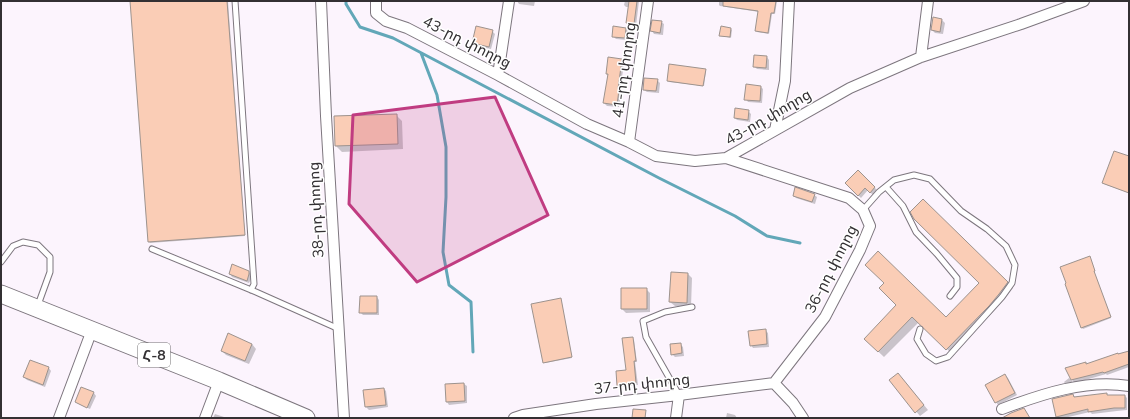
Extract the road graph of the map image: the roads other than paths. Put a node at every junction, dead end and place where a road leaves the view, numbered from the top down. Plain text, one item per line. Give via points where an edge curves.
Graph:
1 (235, 1) edge
2 (321, 1) edge
3 (376, 1) edge
4 (510, 1) edge
5 (648, 1) edge
6 (789, 1) edge
7 (928, 1) edge
8 (1084, 1) edge
9 (921, 57) junction
10 (498, 75) junction
11 (775, 130) junction
12 (629, 142) junction
13 (726, 158) junction
14 (886, 187) junction
15 (863, 210) junction
16 (152, 249) dead end
17 (1, 262) edge
18 (251, 290) junction
19 (1, 294) edge
20 (950, 296) dead end
21 (692, 307) dead end
22 (37, 308) junction
23 (339, 329) junction
24 (920, 329) dead end
25 (92, 330) junction
26 (219, 381) junction
27 (774, 383) junction
28 (1129, 386) edge
29 (679, 395) junction
30 (1002, 409) dead end
31 (59, 418) edge
32 (205, 418) edge
33 (306, 418) edge
34 (344, 418) edge
35 (514, 418) edge
36 (676, 418) edge
37 (803, 418) edge

1 - 18 lane via 254,284
2 - 23 street, 38-րդ փողոց
3 - 10 street, 43-րդ փողոց via 376,13 386,21 407,28
4 - 10 street
5 - 12 street, 41-րդ փողոց
6 - 11 street via 784,81
7 - 9 street
8 - 9 street, 43-րդ փողոց
9 - 11 street, 43-րդ փողոց via 850,88
10 - 12 street, 43-րդ փողոց via 587,124
11 - 13 street, 43-րդ փողոց
12 - 13 street, 43-րդ փողոց via 656,156 695,161
13 - 15 street, 36-րդ փողոց via 849,198
14 - 15 lane
14 - 20 lane via 903,206 916,232 956,278 957,287
14 - 24 lane via 894,180 914,175 930,179 961,211 1006,246 1015,265 1012,284 948,357 936,361 926,354 917,339
15 - 27 street, 36-րդ փողոց via 870,226 860,250 825,317
16 - 18 lane
17 - 22 lane via 13,246 23,242 38,245 50,257 50,272
18 - 23 lane
19 - 22 main road, Հ-8
21 - 29 lane via 665,312 643,321 646,337
22 - 25 main road, Հ-8
23 - 34 street, 38-րդ փողոց
25 - 26 main road, Հ-8
25 - 31 street
26 - 32 street
26 - 33 main road, Հ-8
27 - 29 street, 37-րդ փողոց
27 - 37 street
28 - 30 street via 1099,384 1064,390
29 - 35 street, 37-րդ փողոց via 596,404
29 - 36 street

